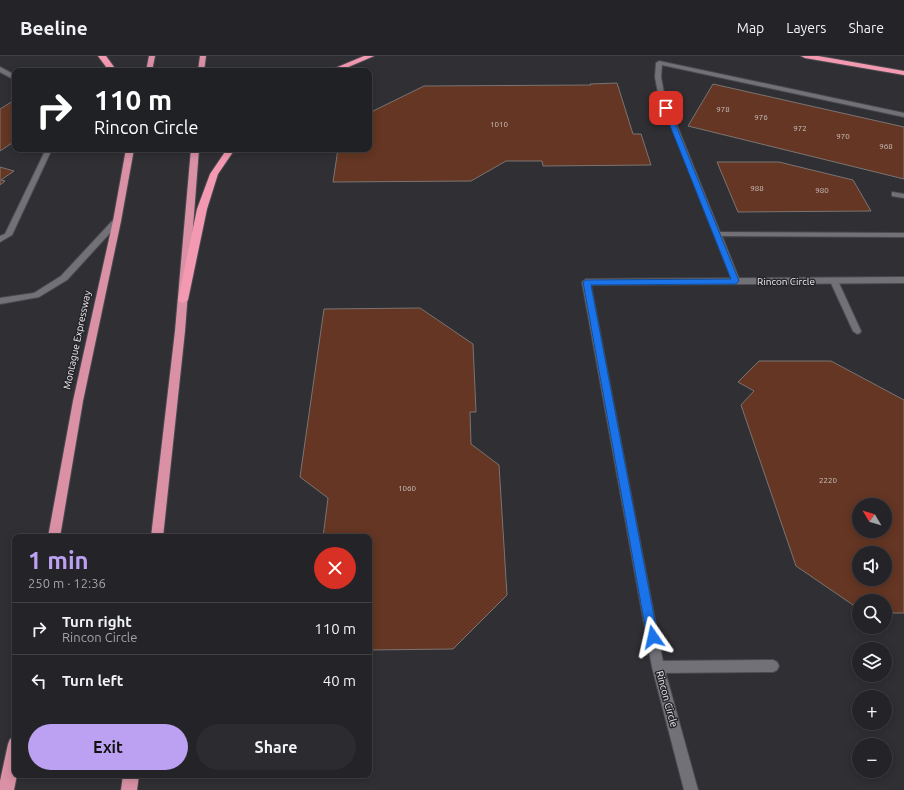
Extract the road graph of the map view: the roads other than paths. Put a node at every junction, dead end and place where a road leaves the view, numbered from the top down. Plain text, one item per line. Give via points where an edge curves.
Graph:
1 (102, 56) edge
2 (152, 56) edge
3 (203, 56) edge
4 (370, 56) edge
5 (805, 56) edge
6 (111, 68) edge
7 (150, 68) edge
8 (201, 68) edge
9 (340, 68) edge
10 (0, 70) edge
11 (904, 73) edge
12 (12, 76) edge
13 (904, 115) edge
14 (48, 152) edge
15 (129, 152) edge
16 (195, 152) edge
17 (229, 152) edge
18 (895, 194) dead end
19 (904, 196) edge
20 (117, 221) junction
21 (717, 234) junction
22 (904, 235) edge
23 (0, 240) edge
24 (904, 280) edge
25 (736, 281) junction
26 (834, 281) junction
27 (183, 300) junction
28 (2, 302) edge
29 (857, 331) dead end
30 (55, 534) edge
31 (157, 534) edge
32 (773, 666) dead end
33 (658, 668) junction
34 (12, 759) edge
35 (131, 778) edge
36 (6, 790) edge
37 (129, 790) edge
38 (691, 790) edge

1 - 6 highway
2 - 7 highway
3 - 8 highway
4 - 9 highway
5 - 11 highway
10 - 12 street
13 - 21 street via 659,63 661,93
14 - 23 street via 8,234
15 - 20 highway, Montague Expressway
16 - 27 highway
17 - 27 highway via 214,174 202,209
18 - 19 street
20 - 28 street via 64,278 36,295
20 - 30 highway, Montague Expressway via 78,401
21 - 22 street
21 - 25 street
24 - 26 street, Rincon Circle
25 - 26 street, Rincon Circle
25 - 33 street, Rincon Circle via 586,282
26 - 29 street
27 - 31 highway
32 - 33 street
33 - 38 street, Rincon Circle
34 - 36 highway
35 - 37 highway

